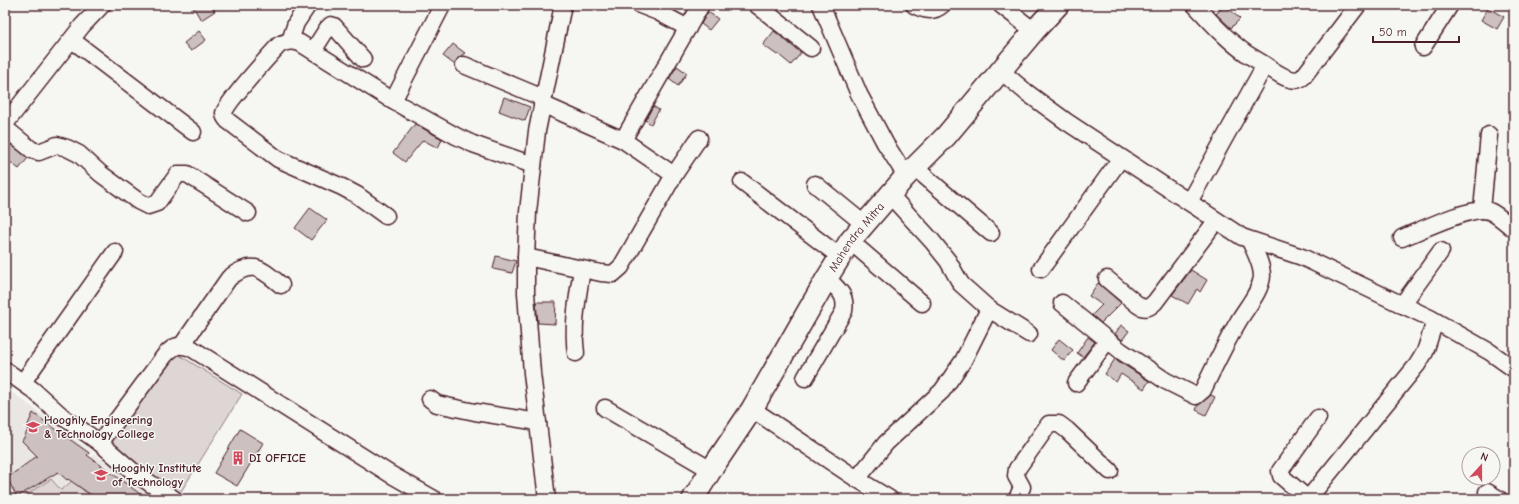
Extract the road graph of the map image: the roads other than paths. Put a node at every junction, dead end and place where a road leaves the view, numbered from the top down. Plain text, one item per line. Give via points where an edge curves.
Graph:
1 (102, 5) edge
2 (308, 5) edge
3 (563, 5) edge
4 (640, 5) edge
5 (701, 5) edge
6 (821, 5) edge
7 (914, 5) edge
8 (942, 5) edge
9 (1001, 5) edge
10 (1058, 5) edge
11 (1195, 5) edge
12 (1358, 5) edge
13 (1450, 5) edge
14 (442, 6) dead end
15 (767, 8) edge
16 (688, 28) junction
17 (1034, 31) junction
18 (72, 40) junction
19 (290, 41) junction
20 (1423, 47) dead end
21 (811, 48) dead end
22 (313, 51) junction
23 (363, 59) dead end
24 (464, 65) dead end
25 (1265, 65) junction
26 (1001, 71) junction
27 (392, 101) junction
28 (542, 101) junction
29 (5, 124) edge
30 (5, 128) edge
31 (194, 132) dead end
32 (1489, 135) dead end
33 (699, 138) dead end
34 (623, 140) junction
35 (1121, 158) junction
36 (533, 165) junction
37 (910, 172) junction
38 (674, 175) junction
39 (742, 182) dead end
40 (815, 184) dead end
41 (890, 195) junction
42 (1189, 202) junction
43 (1482, 210) junction
44 (248, 213) dead end
45 (386, 216) dead end
46 (1216, 221) junction
47 (864, 224) junction
48 (1514, 228) edge
49 (991, 233) dead end
50 (1402, 238) dead end
51 (1250, 241) junction
52 (844, 249) junction
53 (1441, 251) dead end
54 (115, 252) dead end
55 (526, 257) junction
56 (582, 268) junction
57 (1041, 269) dead end
58 (827, 278) junction
59 (1107, 279) dead end
60 (281, 285) dead end
61 (922, 303) dead end
62 (1062, 303) dead end
63 (1402, 305) junction
64 (989, 309) junction
65 (1435, 321) junction
66 (1029, 334) dead end
67 (1107, 341) junction
68 (182, 345) junction
69 (576, 353) dead end
70 (1514, 369) edge
71 (5, 370) edge
72 (805, 378) dead end
73 (23, 382) junction
74 (1076, 383) dead end
75 (430, 399) dead end
76 (605, 408) dead end
77 (752, 409) junction
78 (1318, 418) dead end
79 (538, 422) junction
80 (100, 443) junction
81 (711, 470) junction
82 (1110, 471) dead end
83 (857, 479) junction
84 (174, 499) edge
85 (433, 499) edge
86 (547, 499) edge
87 (693, 499) edge
88 (890, 499) edge
89 (1018, 499) edge
90 (1308, 499) edge

1 - 18 street
2 - 19 street via 296,23
3 - 28 street
4 - 16 street
5 - 16 street
6 - 37 street via 859,94 885,143
7 - 8 street via 928,10 935,10
9 - 17 street
10 - 17 main road, Mahendra Mitra
11 - 25 street via 1231,42
12 - 25 street via 1300,80 1289,79
13 - 20 street
14 - 27 street
15 - 21 street
16 - 34 street
17 - 26 main road, Mahendra Mitra
18 - 29 street
18 - 31 street
19 - 22 street via 300,43
19 - 45 street via 279,45 231,101 224,112 225,116 278,159 342,187
22 - 23 street via 331,25
22 - 27 street
24 - 28 street
25 - 42 street
26 - 35 street via 1047,109
26 - 37 main road, Mahendra Mitra via 946,136
27 - 36 street via 473,144
28 - 34 street
28 - 36 street
30 - 44 street via 32,150 40,152 57,145 79,154 101,174 148,206 157,203 178,174 187,174
32 - 43 street
33 - 38 street
34 - 38 street
35 - 42 street
35 - 57 street
36 - 55 street
37 - 41 main road, Mahendra Mitra
37 - 49 street
38 - 56 street via 621,267 613,274
39 - 52 street
40 - 47 street
41 - 47 main road, Mahendra Mitra
41 - 64 street via 948,261 961,284
42 - 46 street
43 - 48 street via 1489,211
43 - 50 street via 1462,214
46 - 51 street
46 - 59 street via 1149,307 1138,305
47 - 52 main road, Mahendra Mitra
51 - 63 street via 1302,257
51 - 67 street via 1259,260 1262,276 1259,285 1198,395 1166,382
52 - 58 main road, Mahendra Mitra
52 - 61 street
53 - 63 street
54 - 73 street
55 - 56 street
55 - 79 street via 526,293
56 - 69 street via 575,324
58 - 72 street via 844,298 844,311
58 - 77 main road, Mahendra Mitra
60 - 68 street via 256,267 236,272 229,278
62 - 67 street
63 - 65 street
64 - 66 street
64 - 83 street via 962,361 942,391 886,443
65 - 70 street via 1490,352
65 - 90 street via 1417,365
67 - 74 street
68 - 80 street via 174,347 165,355
68 - 85 street via 191,348
71 - 73 street
73 - 80 street via 63,417
75 - 79 street via 437,404 462,410
76 - 81 street
77 - 81 main road, Mahendra Mitra
77 - 83 street
78 - 90 street via 1280,471 1281,476
79 - 86 street
80 - 84 street via 136,474
81 - 87 main road, Mahendra Mitra
82 - 89 street via 1067,430 1059,424 1049,424 1017,469 1016,476 1022,486
83 - 88 street

